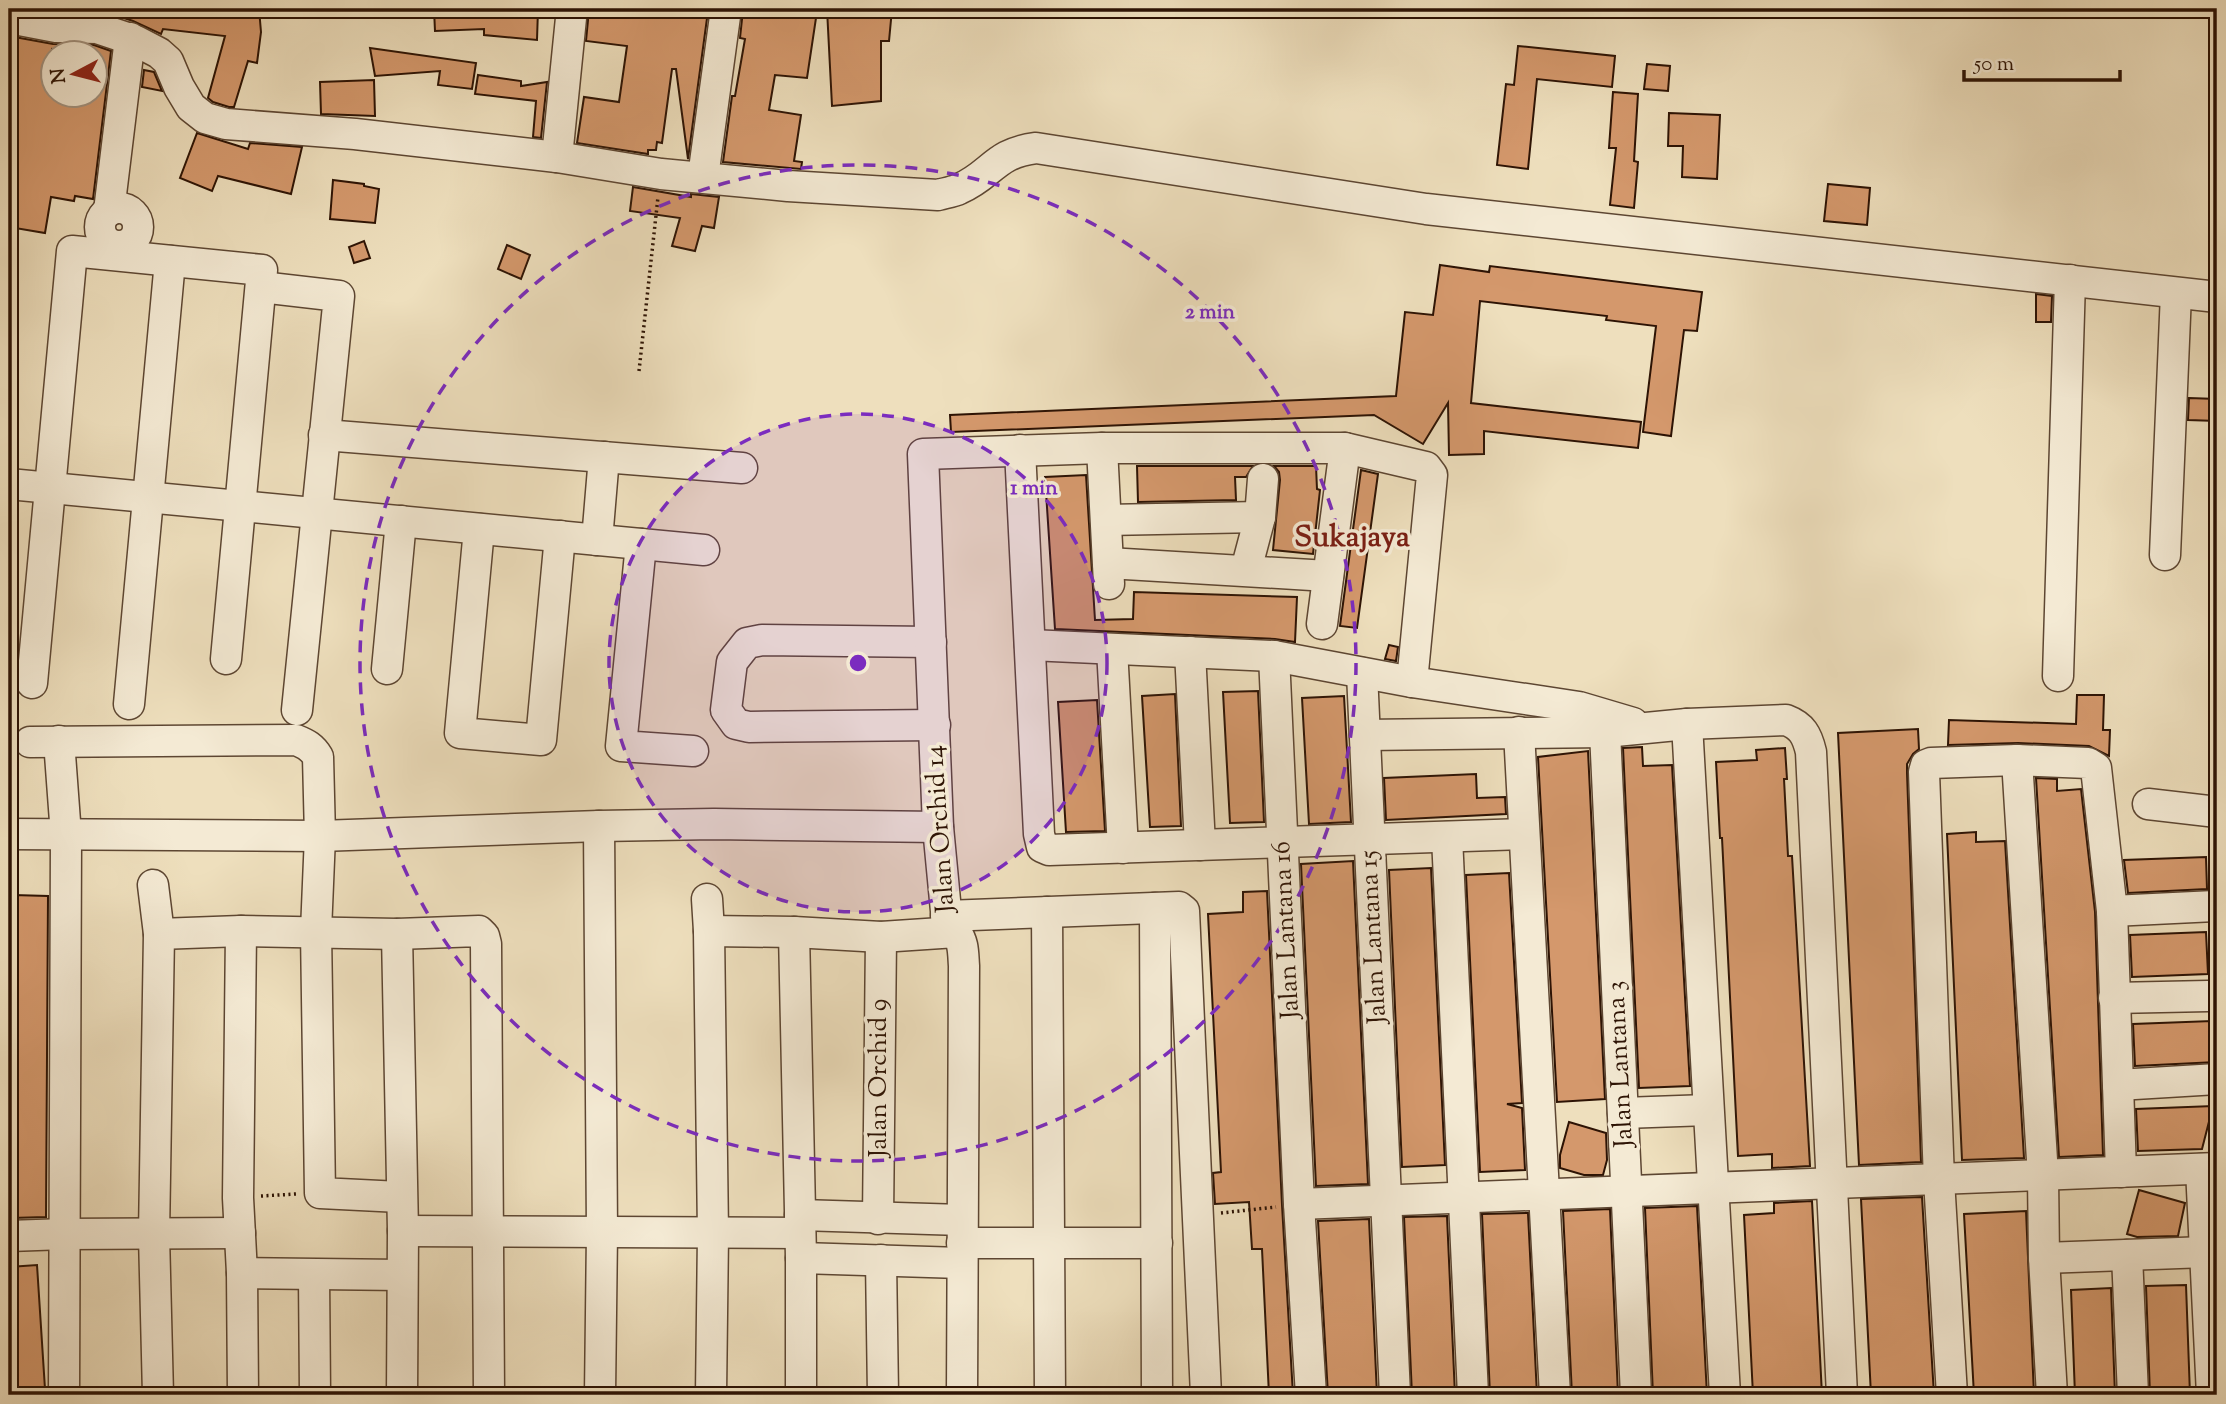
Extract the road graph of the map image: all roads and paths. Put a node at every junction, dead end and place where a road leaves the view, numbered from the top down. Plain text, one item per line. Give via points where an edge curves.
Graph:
1 (726, 9) edge
2 (571, 18) dead end
3 (9, 19) edge
4 (138, 42) junction
5 (557, 158) junction
6 (661, 174) junction
7 (703, 177) junction
8 (116, 235) junction
9 (170, 261) junction
10 (2070, 280) junction
11 (261, 287) junction
12 (2176, 293) junction
13 (2217, 297) edge
14 (639, 371) dead end
15 (324, 435) junction
16 (1102, 448) junction
17 (1345, 448) junction
18 (1020, 450) junction
19 (604, 457) junction
20 (742, 468) dead end
21 (1263, 479) dead end
22 (9, 484) edge
23 (50, 488) junction
24 (149, 498) junction
25 (240, 506) junction
26 (316, 513) junction
27 (1260, 517) junction
28 (1105, 520) junction
29 (401, 521) junction
30 (479, 529) junction
31 (560, 536) junction
32 (597, 540) junction
33 (641, 544) junction
34 (704, 550) dead end
35 (2165, 555) dead end
36 (1246, 570) junction
37 (1328, 576) junction
38 (1322, 624) dead end
39 (931, 642) junction
40 (1030, 645) junction
41 (1112, 649) junction
42 (1190, 652) junction
43 (1274, 656) junction
44 (226, 659) dead end
45 (387, 669) dead end
46 (1362, 673) junction
47 (2059, 676) dead end
48 (1412, 682) junction
49 (32, 683) dead end
50 (130, 704) dead end
51 (297, 710) dead end
52 (1687, 724) junction
53 (935, 725) junction
54 (1646, 728) junction
55 (1519, 732) junction
56 (1605, 732) junction
57 (1365, 735) junction
58 (59, 741) junction
59 (30, 742) dead end
60 (693, 751) dead end
61 (2017, 760) junction
62 (2148, 804) dead end
63 (2217, 812) edge
64 (599, 826) junction
65 (938, 827) junction
66 (9, 834) edge
67 (1524, 834) junction
68 (66, 835) junction
69 (320, 836) junction
70 (1447, 837) junction
71 (1370, 840) junction
72 (1283, 843) junction
73 (1200, 845) junction
74 (1123, 848) junction
75 (153, 885) dead end
76 (708, 899) dead end
77 (2215, 906) dead end
78 (1155, 908) junction
79 (2112, 911) junction
80 (1047, 912) junction
81 (947, 924) junction
82 (241, 931) junction
83 (316, 931) junction
84 (709, 932) junction
85 (794, 932) junction
86 (159, 934) junction
87 (397, 934) junction
88 (881, 937) junction
89 (2208, 996) dead end
90 (2114, 998) junction
91 (2217, 1079) edge
92 (2119, 1085) junction
93 (1709, 1110) junction
94 (1623, 1113) junction
95 (2209, 1169) edge
96 (2121, 1172) junction
97 (2043, 1176) junction
98 (1939, 1180) junction
99 (1832, 1185) junction
100 (1714, 1189) junction
101 (1627, 1192) junction
102 (320, 1193) junction
103 (1544, 1195) junction
104 (238, 1198) junction
105 (400, 1198) junction
106 (1465, 1198) junction
107 (1386, 1201) junction
108 (1299, 1204) junction
109 (1196, 1216) junction
110 (878, 1219) junction
111 (402, 1231) junction
112 (240, 1233) junction
113 (486, 1233) junction
114 (601, 1233) junction
115 (65, 1234) junction
116 (713, 1234) junction
117 (154, 1235) junction
118 (9, 1236) edge
119 (800, 1236) junction
120 (962, 1242) junction
121 (1050, 1242) junction
122 (1157, 1243) junction
123 (2206, 1252) junction
124 (2127, 1255) junction
125 (2044, 1258) junction
126 (881, 1260) junction
127 (242, 1273) junction
128 (314, 1275) junction
129 (402, 1275) junction
130 (64, 1395) edge
131 (158, 1395) edge
132 (243, 1395) edge
133 (315, 1395) edge
134 (402, 1395) edge
135 (489, 1395) edge
136 (600, 1395) edge
137 (711, 1395) edge
138 (801, 1395) edge
139 (883, 1395) edge
140 (961, 1395) edge
141 (1050, 1395) edge
142 (1157, 1395) edge
143 (1206, 1395) edge
144 (1311, 1395) edge
145 (1395, 1395) edge
146 (1473, 1395) edge
147 (1555, 1395) edge
148 (1636, 1395) edge
149 (1725, 1395) edge
150 (1842, 1395) edge
151 (1952, 1395) edge
152 (2052, 1395) edge
153 (2133, 1395) edge
154 (2213, 1395) edge

1 - 7 street
2 - 5 street
3 - 4 street via 97,28
4 - 5 street via 168,61 191,107 205,118 226,124
4 - 8 street
5 - 6 street
6 - 7 street
6 - 14 path
7 - 10 street via 938,195 959,190 999,159 1036,148 1426,209
8 - 9 street
8 - 23 street via 72,251
9 - 11 street via 262,270
9 - 24 street
10 - 12 street
10 - 47 street
11 - 15 street via 339,296
11 - 25 street
12 - 13 street
12 - 35 street
15 - 19 street
15 - 26 street
16 - 17 street
16 - 18 street
16 - 28 street
17 - 37 street
17 - 48 street via 1426,467 1432,475
18 - 39 street, Jalan Orchid 14 via 921,456
18 - 40 street
19 - 20 street
19 - 32 street
21 - 27 street
22 - 23 street
23 - 24 street
23 - 49 street
24 - 25 street
24 - 50 street
25 - 26 street
25 - 44 street
26 - 29 street
26 - 51 street
27 - 28 street
27 - 36 street
28 - 36 street via 1108,574
29 - 30 street
29 - 45 street
30 - 31 street
30 - 31 street via 460,733 541,740
31 - 32 street
32 - 33 street
33 - 34 street
33 - 60 street via 621,746
36 - 37 street
37 - 38 street
39 - 53 street, Jalan Orchid 14
39 - 53 street, Jalan Orchid 14 via 747,643 733,662 726,709 736,723 749,727
40 - 41 street
40 - 74 street via 1042,847
41 - 42 street
41 - 74 street
42 - 43 street
42 - 73 street
43 - 46 street
43 - 72 street, Jalan Lantana 16
46 - 48 street
46 - 57 street, Jalan Lantana 15
48 - 54 street via 1579,707
52 - 54 street
52 - 93 street
52 - 99 street via 1786,719 1807,735
53 - 65 street, Jalan Orchid 14
54 - 56 street
55 - 56 street
55 - 57 street
55 - 67 street
56 - 94 street, Jalan Lantana 3
57 - 71 street, Jalan Lantana 15
58 - 59 street
58 - 68 street
58 - 69 street via 296,740 307,744 318,757
61 - 79 street via 2088,763 2096,768
61 - 97 street
61 - 98 street via 1931,763 1924,772
62 - 63 street
64 - 65 street
64 - 69 street
64 - 114 street
65 - 81 street, Jalan Orchid 14
66 - 68 street
67 - 70 street
67 - 103 street
68 - 69 street
68 - 115 street
69 - 83 street
70 - 71 street
70 - 106 street
71 - 72 street
71 - 107 street, Jalan Lantana 15
72 - 73 street
72 - 108 street, Jalan Lantana 16
73 - 74 street
75 - 86 street
76 - 84 street
77 - 79 street
78 - 80 street
78 - 109 street via 1179,907 1185,916
78 - 122 street
79 - 90 street
80 - 81 street
80 - 121 street
81 - 88 street
81 - 120 street via 963,946
82 - 83 street
82 - 86 street
82 - 104 street
83 - 87 street
83 - 102 street
84 - 85 street
84 - 116 street
85 - 88 street
85 - 119 street
86 - 117 street
87 - 105 street
87 - 113 street via 465,930 484,936
88 - 110 street, Jalan Orchid 9
89 - 90 street
90 - 92 street
91 - 92 street
92 - 96 street
93 - 94 street
93 - 100 street
94 - 101 street, Jalan Lantana 3
95 - 96 street
95 - 123 street
96 - 97 street
97 - 98 street
97 - 125 street
98 - 99 street
98 - 151 street
99 - 100 street
99 - 150 street
100 - 101 street
100 - 149 street
101 - 103 street
101 - 148 street, Jalan Lantana 3
102 - 104 path
102 - 105 street
103 - 106 street
103 - 147 street
104 - 112 street
105 - 111 street
106 - 107 street
106 - 146 street
107 - 108 street
107 - 145 street, Jalan Lantana 15
108 - 109 path
108 - 144 street, Jalan Lantana 16
109 - 143 street
110 - 119 street
110 - 120 street
111 - 113 street
111 - 129 street
112 - 117 street
112 - 127 street
113 - 114 street
113 - 135 street
114 - 116 street
114 - 136 street
115 - 117 street
115 - 118 street
115 - 130 street
116 - 119 street
116 - 137 street
117 - 131 street
119 - 126 street
119 - 138 street
120 - 121 street
120 - 126 street
120 - 140 street
121 - 122 street
121 - 141 street
122 - 142 street
123 - 124 street
123 - 154 street
124 - 125 street
124 - 153 street
125 - 152 street
126 - 139 street
127 - 128 street
127 - 132 street
128 - 129 street
128 - 133 street
129 - 134 street

